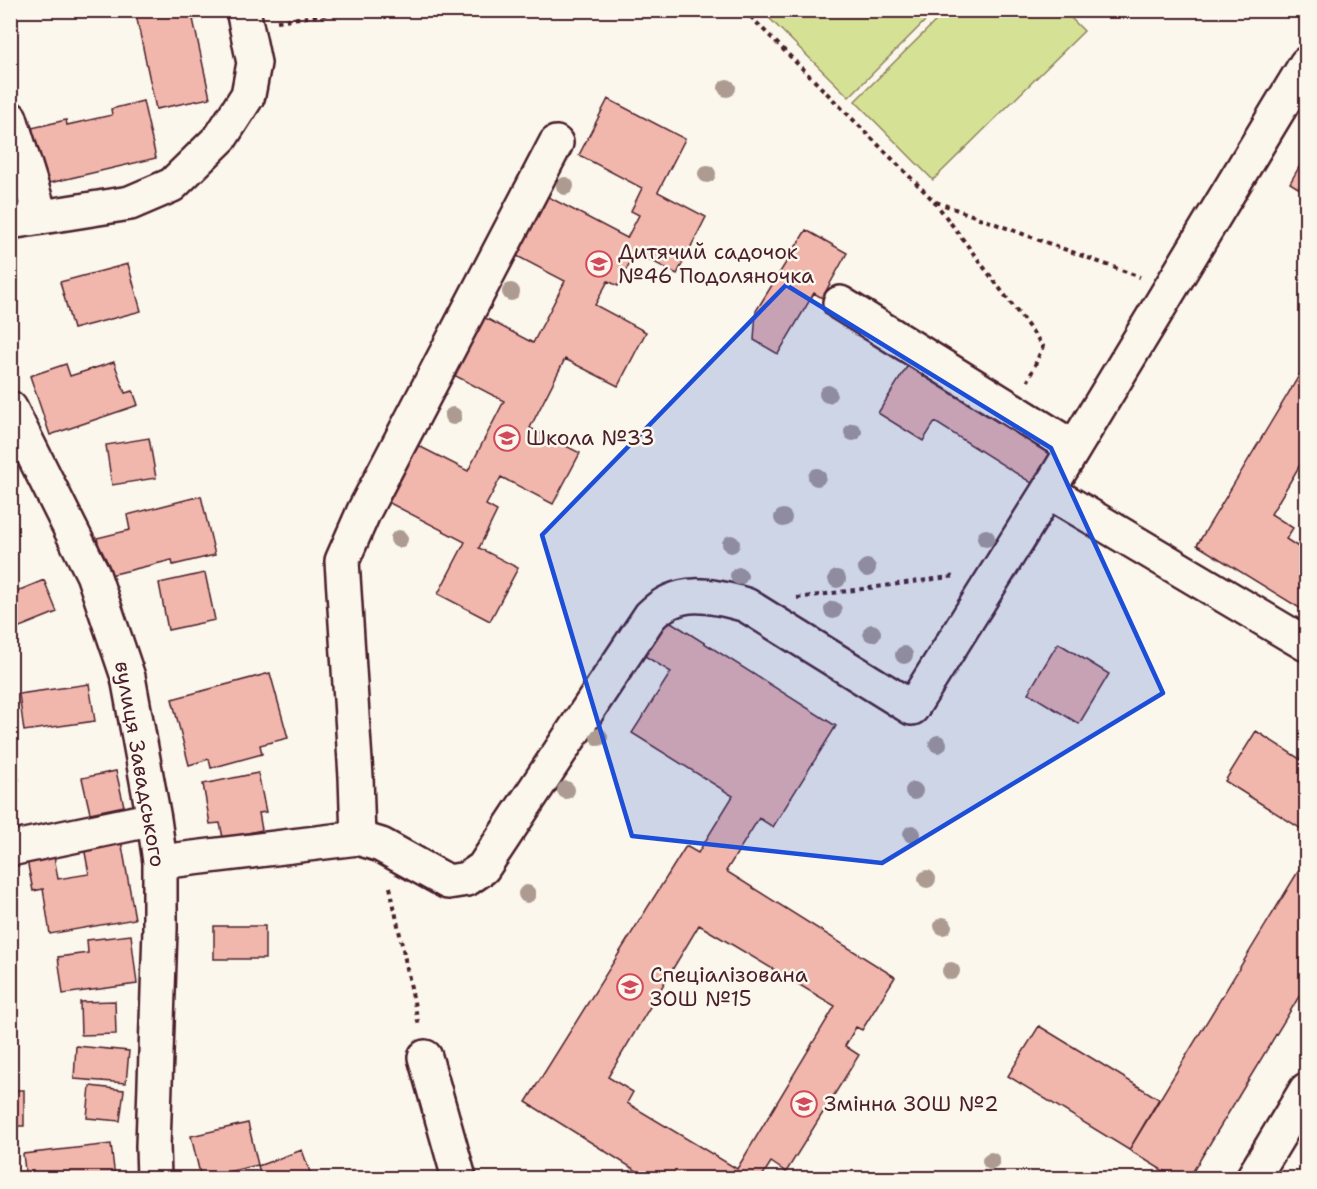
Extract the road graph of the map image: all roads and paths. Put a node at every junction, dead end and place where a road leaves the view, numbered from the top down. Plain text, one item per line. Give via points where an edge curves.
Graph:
1 (360, 10) edge
2 (744, 10) edge
3 (244, 18) edge
4 (1306, 64) edge
5 (10, 118) edge
6 (556, 143) dead end
7 (934, 201) junction
8 (26, 220) edge
9 (1171, 288) junction
10 (840, 303) dead end
11 (10, 408) edge
12 (1015, 412) junction
13 (1074, 448) junction
14 (1048, 491) junction
15 (997, 571) junction
16 (746, 605) junction
17 (1306, 644) edge
18 (154, 819) junction
19 (369, 842) junction
20 (10, 849) edge
21 (160, 862) junction
22 (425, 1057) joint
23 (1306, 1090) edge
24 (154, 1179) edge
25 (459, 1179) edge
26 (1253, 1179) edge

1 - 3 path
2 - 7 path
3 - 8 street via 254,63 248,95 221,137 172,184 130,203
4 - 9 street
5 - 8 street
6 - 19 street via 364,511 342,561 356,777
7 - 9 path
7 - 12 path via 1043,346
9 - 13 street
10 - 12 street
11 - 18 street, вулиця Завадського via 93,574 128,677
12 - 13 street
13 - 14 street
14 - 15 street
14 - 17 street
15 - 16 path
15 - 16 street via 912,708
16 - 19 street via 717,596 692,594 660,605 483,868 467,879 448,882
18 - 20 street
18 - 21 street, вулиця Завадського
19 - 21 street
19 - 22 path
21 - 24 street, вулиця Завадського
22 - 25 street
23 - 26 street

